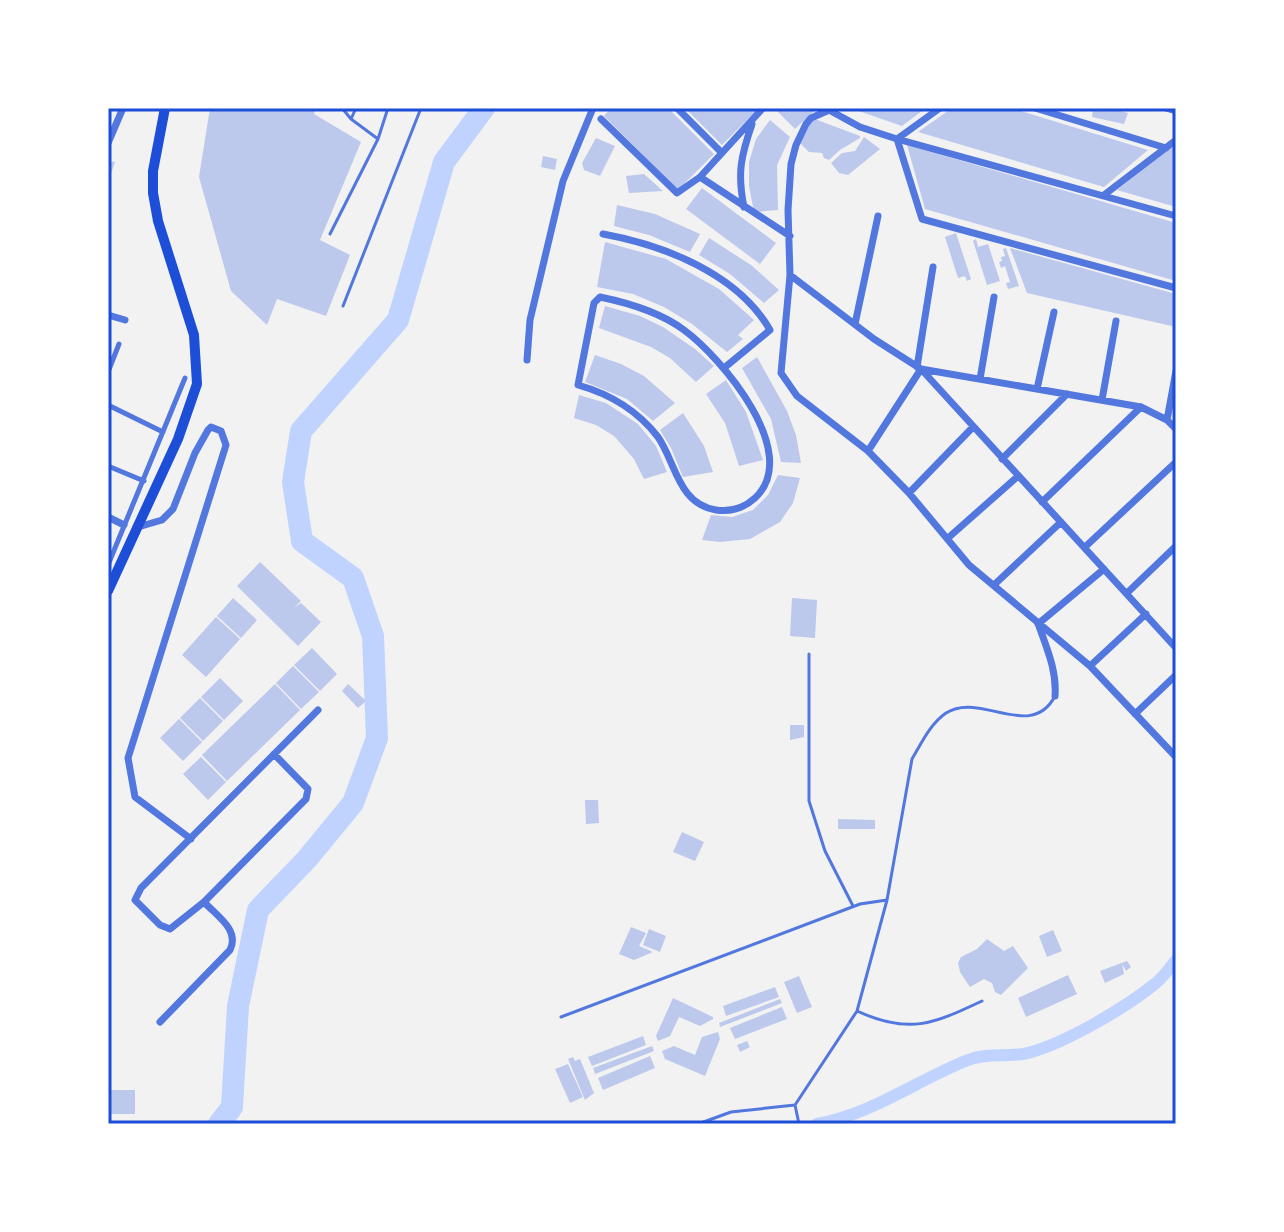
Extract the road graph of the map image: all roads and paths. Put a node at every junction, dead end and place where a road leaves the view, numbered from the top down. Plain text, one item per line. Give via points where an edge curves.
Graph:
1 (123, 108) edge
2 (165, 108) edge
3 (342, 108) edge
4 (356, 108) edge
5 (388, 108) edge
6 (421, 108) edge
7 (593, 108) edge
8 (677, 108) edge
9 (763, 108) edge
10 (940, 108) edge
11 (1035, 108) edge
12 (1166, 108) edge
13 (831, 109) edge
14 (1050, 110) edge
15 (1176, 111) edge
16 (351, 119) junction
17 (601, 119) dead end
18 (754, 120) junction
19 (378, 139) junction
20 (897, 139) junction
21 (1176, 140) edge
22 (108, 143) edge
23 (1166, 148) junction
24 (721, 152) junction
25 (700, 177) junction
26 (1104, 195) junction
27 (744, 207) junction
28 (878, 216) dead end
29 (1176, 216) edge
30 (330, 234) dead end
31 (603, 234) dead end
32 (790, 236) junction
33 (933, 267) dead end
34 (790, 275) junction
35 (1176, 288) edge
36 (994, 297) dead end
37 (343, 306) dead end
38 (1054, 312) dead end
39 (108, 315) edge
40 (125, 320) dead end
41 (1116, 321) dead end
42 (855, 324) junction
43 (770, 330) junction
44 (785, 332) junction
45 (119, 344) dead end
46 (527, 360) dead end
47 (724, 368) junction
48 (919, 368) junction
49 (1176, 371) edge
50 (108, 372) edge
51 (185, 378) dead end
52 (980, 379) junction
53 (1037, 389) junction
54 (1067, 394) junction
55 (1102, 400) junction
56 (108, 405) edge
57 (1141, 407) junction
58 (1167, 420) junction
59 (973, 427) junction
60 (1176, 429) edge
61 (163, 432) junction
62 (868, 451) junction
63 (1002, 459) junction
64 (1176, 462) edge
65 (108, 466) edge
66 (1017, 477) junction
67 (144, 481) junction
68 (909, 493) junction
69 (1042, 502) junction
70 (108, 517) edge
71 (1061, 522) junction
72 (130, 527) junction
73 (948, 538) junction
74 (1176, 546) edge
75 (1085, 547) junction
76 (108, 565) edge
77 (1104, 569) junction
78 (995, 584) junction
79 (108, 591) edge
80 (1127, 593) junction
81 (1146, 614) junction
82 (1038, 624) junction
83 (1176, 632) edge
84 (1169, 639) junction
85 (1176, 648) edge
86 (809, 654) dead end
87 (1090, 666) junction
88 (1176, 675) edge
89 (1055, 696) joint
90 (318, 710) dead end
91 (1135, 714) junction
92 (274, 754) junction
93 (1176, 757) edge
94 (191, 839) junction
95 (887, 900) junction
96 (204, 902) junction
97 (853, 906) junction
98 (982, 1001) dead end
99 (857, 1011) junction
100 (561, 1017) dead end
101 (160, 1022) dead end
102 (795, 1105) junction
103 (698, 1124) edge
104 (799, 1124) edge

1 - 22 street
2 - 72 main road via 153,193 194,335 197,384 178,439
3 - 16 lane
4 - 16 lane
5 - 19 lane
6 - 37 lane
7 - 46 street via 563,181 530,320
8 - 24 street
9 - 18 street
10 - 20 street
11 - 14 street
12 - 15 street
13 - 20 street via 860,127
13 - 32 street via 811,118 796,145
14 - 23 street
16 - 19 lane
17 - 25 street via 677,193
18 - 24 street
18 - 27 street via 738,180
19 - 30 lane
20 - 26 street
20 - 35 street via 922,219
21 - 23 street
23 - 26 street
24 - 25 street
25 - 27 street
26 - 29 street
27 - 32 street
28 - 42 street
31 - 43 street via 650,245 718,278 754,305
32 - 34 street
33 - 48 street
34 - 42 street
34 - 44 street
36 - 52 street
38 - 53 street
39 - 40 street
41 - 55 street
42 - 48 street
43 - 44 street
43 - 47 street
44 - 62 street via 781,373 797,396
45 - 50 street
47 - 47 street via 670,321 600,297 594,303 578,385 605,394 634,413 660,441 687,493 703,506 729,510 757,496 770,464 759,425
48 - 52 street
48 - 59 street
48 - 62 street
49 - 58 street
51 - 61 street
52 - 53 street
53 - 54 street
54 - 55 street
54 - 63 street
55 - 57 street
56 - 61 street
57 - 58 street
57 - 69 street
58 - 60 street
59 - 63 street
59 - 68 street
61 - 67 street
62 - 68 street
63 - 66 street
64 - 75 street
65 - 67 street
66 - 69 street
66 - 73 street
67 - 72 street
68 - 73 street
69 - 71 street
70 - 72 street
71 - 75 street
71 - 78 street
72 - 76 street
72 - 79 main road
72 - 94 street via 162,520 173,509 208,430 221,431 226,445 128,758 135,797
73 - 78 street via 969,565
74 - 80 street
75 - 77 street
77 - 80 street
77 - 82 street
78 - 82 street
80 - 81 street
81 - 84 street
81 - 87 street
82 - 87 street
82 - 89 street via 1052,663
83 - 84 street
84 - 85 street
86 - 97 lane via 809,801 825,851
87 - 91 street
88 - 91 street
89 - 95 lane via 1048,710 1036,717 959,708 934,725 912,759
90 - 92 street
91 - 93 street
92 - 94 street
92 - 96 street via 308,789 306,799
94 - 96 street via 135,900 167,929
95 - 97 lane
95 - 99 lane
96 - 101 street via 233,933 234,941
97 - 100 lane
98 - 99 lane via 943,1020 911,1026 890,1025
99 - 102 lane
102 - 103 lane via 731,1112
102 - 104 lane

